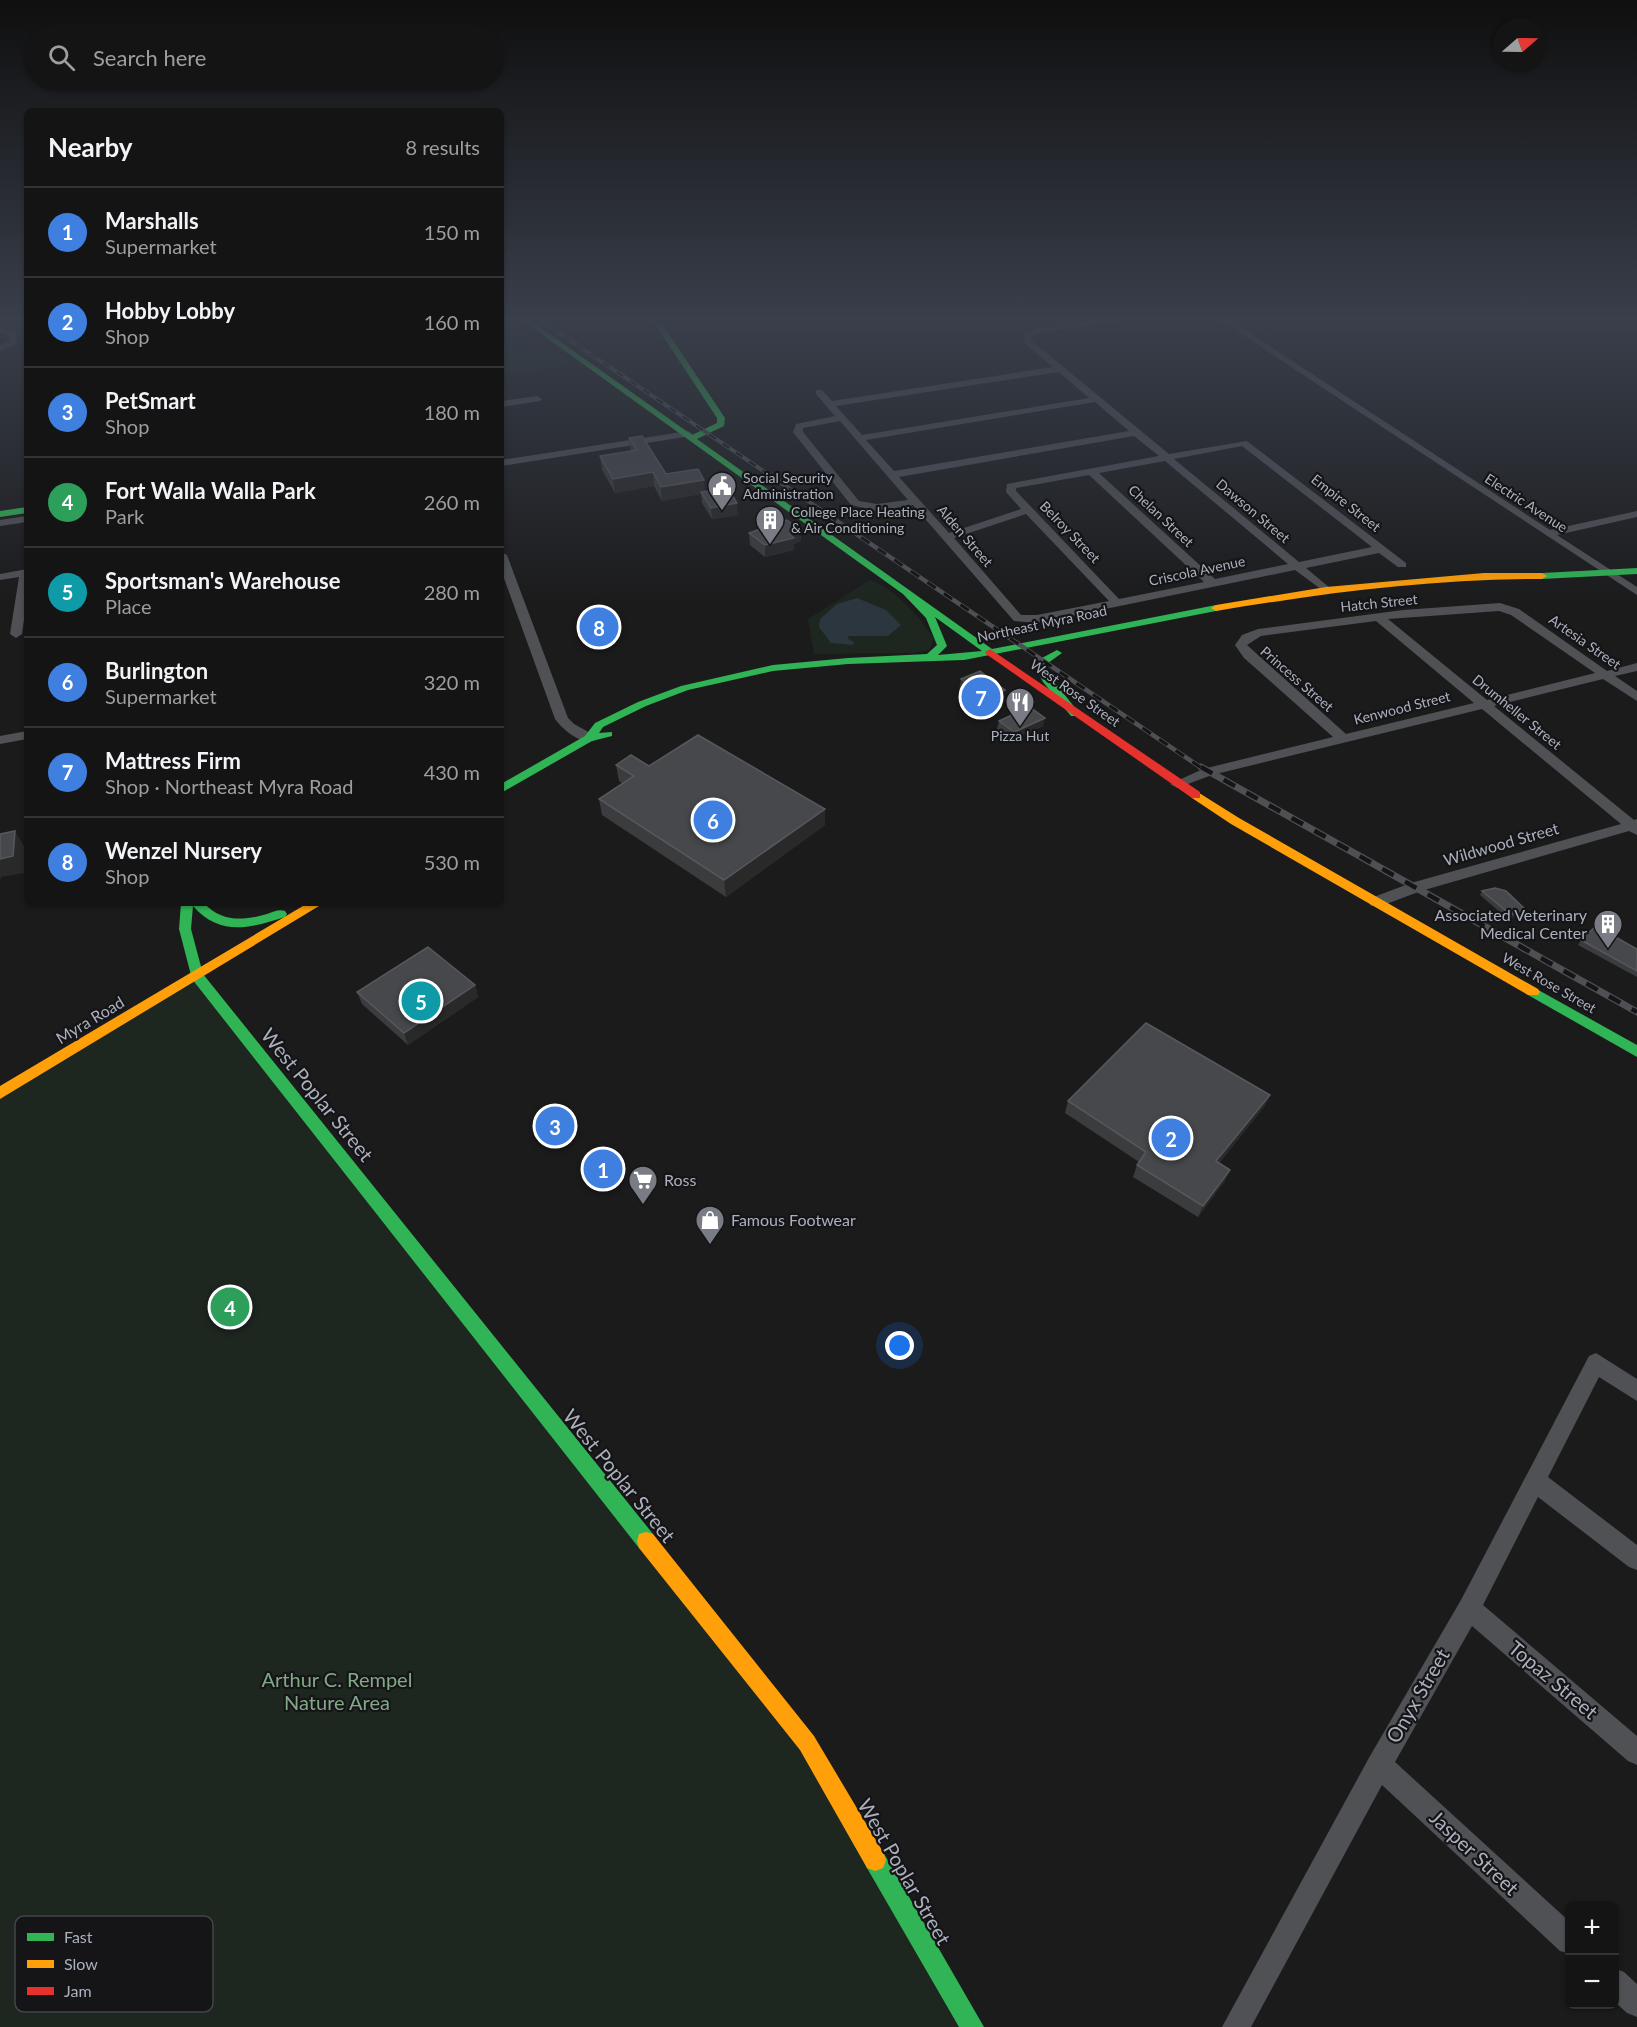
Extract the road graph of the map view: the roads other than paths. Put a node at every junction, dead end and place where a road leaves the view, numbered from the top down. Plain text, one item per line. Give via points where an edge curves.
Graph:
1 (657, 413) edge
2 (717, 413) edge
3 (837, 413) edge
4 (1014, 413) edge
5 (1114, 413) edge
6 (1365, 413) edge
7 (842, 418) junction
8 (1138, 432) junction
9 (690, 436) junction
10 (859, 438) junction
11 (1166, 456) junction
12 (504, 463) edge
13 (1090, 470) junction
14 (891, 475) junction
15 (915, 502) junction
16 (24, 510) edge
17 (1027, 510) junction
18 (0, 514) edge
19 (1637, 514) edge
20 (24, 519) edge
21 (0, 523) edge
22 (1549, 533) junction
23 (946, 537) junction
24 (1381, 549) junction
25 (504, 563) edge
26 (1402, 565) dead end
27 (1297, 566) junction
28 (1637, 571) edge
29 (24, 572) edge
30 (1609, 573) junction
31 (0, 577) edge
32 (1516, 578) junction
33 (24, 584) edge
34 (1212, 584) junction
35 (1326, 590) junction
36 (905, 591) junction
37 (1637, 592) edge
38 (1117, 603) junction
39 (1515, 612) joint
40 (1378, 617) junction
41 (1018, 618) joint
42 (16, 634) dead end
43 (1246, 638) joint
44 (990, 652) junction
45 (1057, 653) junction
46 (901, 661) junction
47 (1006, 664) junction
48 (1637, 667) edge
49 (962, 671) dead end
50 (878, 674) dead end
51 (1605, 674) junction
52 (1637, 697) edge
53 (1484, 704) junction
54 (1075, 714) junction
55 (24, 736) edge
56 (589, 738) junction
57 (1342, 738) junction
58 (0, 740) edge
59 (1177, 784) junction
60 (504, 787) edge
61 (1635, 827) edge
62 (1376, 902) junction
63 (187, 906) edge
64 (199, 906) edge
65 (307, 906) edge
66 (312, 906) edge
67 (197, 976) junction
68 (1637, 1052) edge
69 (0, 1093) edge
70 (1637, 1391) edge
71 (1537, 1482) junction
72 (1637, 1559) edge
73 (1469, 1608) junction
74 (1637, 1752) edge
75 (1378, 1765) junction
76 (1565, 1937) edge
77 (1619, 1987) edge
78 (1637, 2003) edge
79 (972, 2027) edge
80 (1236, 2027) edge

1 - 9 main road, West Rose Street
2 - 9 main road via 721,424 717,428
3 - 7 street, Alden Street
4 - 10 street
5 - 8 street, Dawson Street
6 - 22 street, Electric Avenue
7 - 10 street, Alden Street
7 - 15 street via 807,423 799,426 798,432 855,503 875,508
8 - 11 street, Dawson Street
8 - 14 street
9 - 12 street
9 - 36 main road, West Rose Street
10 - 14 street, Alden Street
11 - 13 street
11 - 24 street, Empire Street via 1244,443
11 - 27 street, Dawson Street
13 - 17 street, Belroy Street via 1011,486 1011,492
13 - 34 street, Chelan Street
14 - 15 street, Alden Street
15 - 23 street, Alden Street
16 - 18 main road
17 - 23 street
17 - 38 street, Belroy Street
19 - 22 street
20 - 21 street
22 - 30 street, Electric Avenue
23 - 41 street, Alden Street
24 - 26 street, Empire Street
24 - 27 street, Criscola Avenue
25 - 56 street via 562,718 569,727
27 - 34 street, Criscola Avenue
27 - 35 street, Dawson Street
28 - 30 main road, Northeast Myra Road
29 - 31 street
30 - 32 main road, Northeast Myra Road
30 - 37 street, Electric Avenue
32 - 35 main road, Northeast Myra Road via 1484,576
32 - 45 main road, Northeast Myra Road via 1494,585 1280,606
33 - 42 street
34 - 38 street, Criscola Avenue
35 - 44 main road, Northeast Myra Road via 1153,618
36 - 44 main road, West Rose Street
36 - 46 main road via 930,617 942,646 930,657
38 - 41 street, Criscola Avenue via 1037,620
39 - 40 street, Hatch Street via 1500,607
39 - 51 street, Artesia Street
40 - 43 street, Hatch Street via 1258,633
40 - 53 street, Drumheller Street
43 - 57 street, Princess Street via 1241,645 1248,655
44 - 46 main road, Northeast Myra Road
44 - 47 main road, West Rose Street
45 - 47 main road, Northeast Myra Road
45 - 54 main road via 1041,668
46 - 56 main road, Northeast Myra Road via 813,663 729,677 642,704 599,725
47 - 49 main road, Northeast Myra Road
47 - 54 main road, West Rose Street
48 - 51 street, Kenwood Street
50 - 56 main road, Northeast Myra Road via 813,675 733,687 681,702 612,733
51 - 52 street, Artesia Street
51 - 53 street, Kenwood Street
53 - 57 street, Kenwood Street
53 - 61 street, Drumheller Street
54 - 59 main road, West Rose Street
55 - 58 street
56 - 60 main road, Northeast Myra Road
57 - 59 street, Kenwood Street via 1199,774
59 - 62 main road, West Rose Street
61 - 62 street, Wildwood Street via 1416,887
62 - 68 main road, West Rose Street
63 - 67 main road via 185,929
64 - 65 main road via 211,921 231,925
66 - 67 main road
67 - 69 main road, Myra Road
67 - 79 main road, West Poplar Street via 807,1743
70 - 71 street, Onyx Street via 1596,1363
71 - 72 street
71 - 73 street, Onyx Street
73 - 74 street, Topaz Street
73 - 75 street, Onyx Street
75 - 76 street, Jasper Street
75 - 80 street, Onyx Street
77 - 78 street

